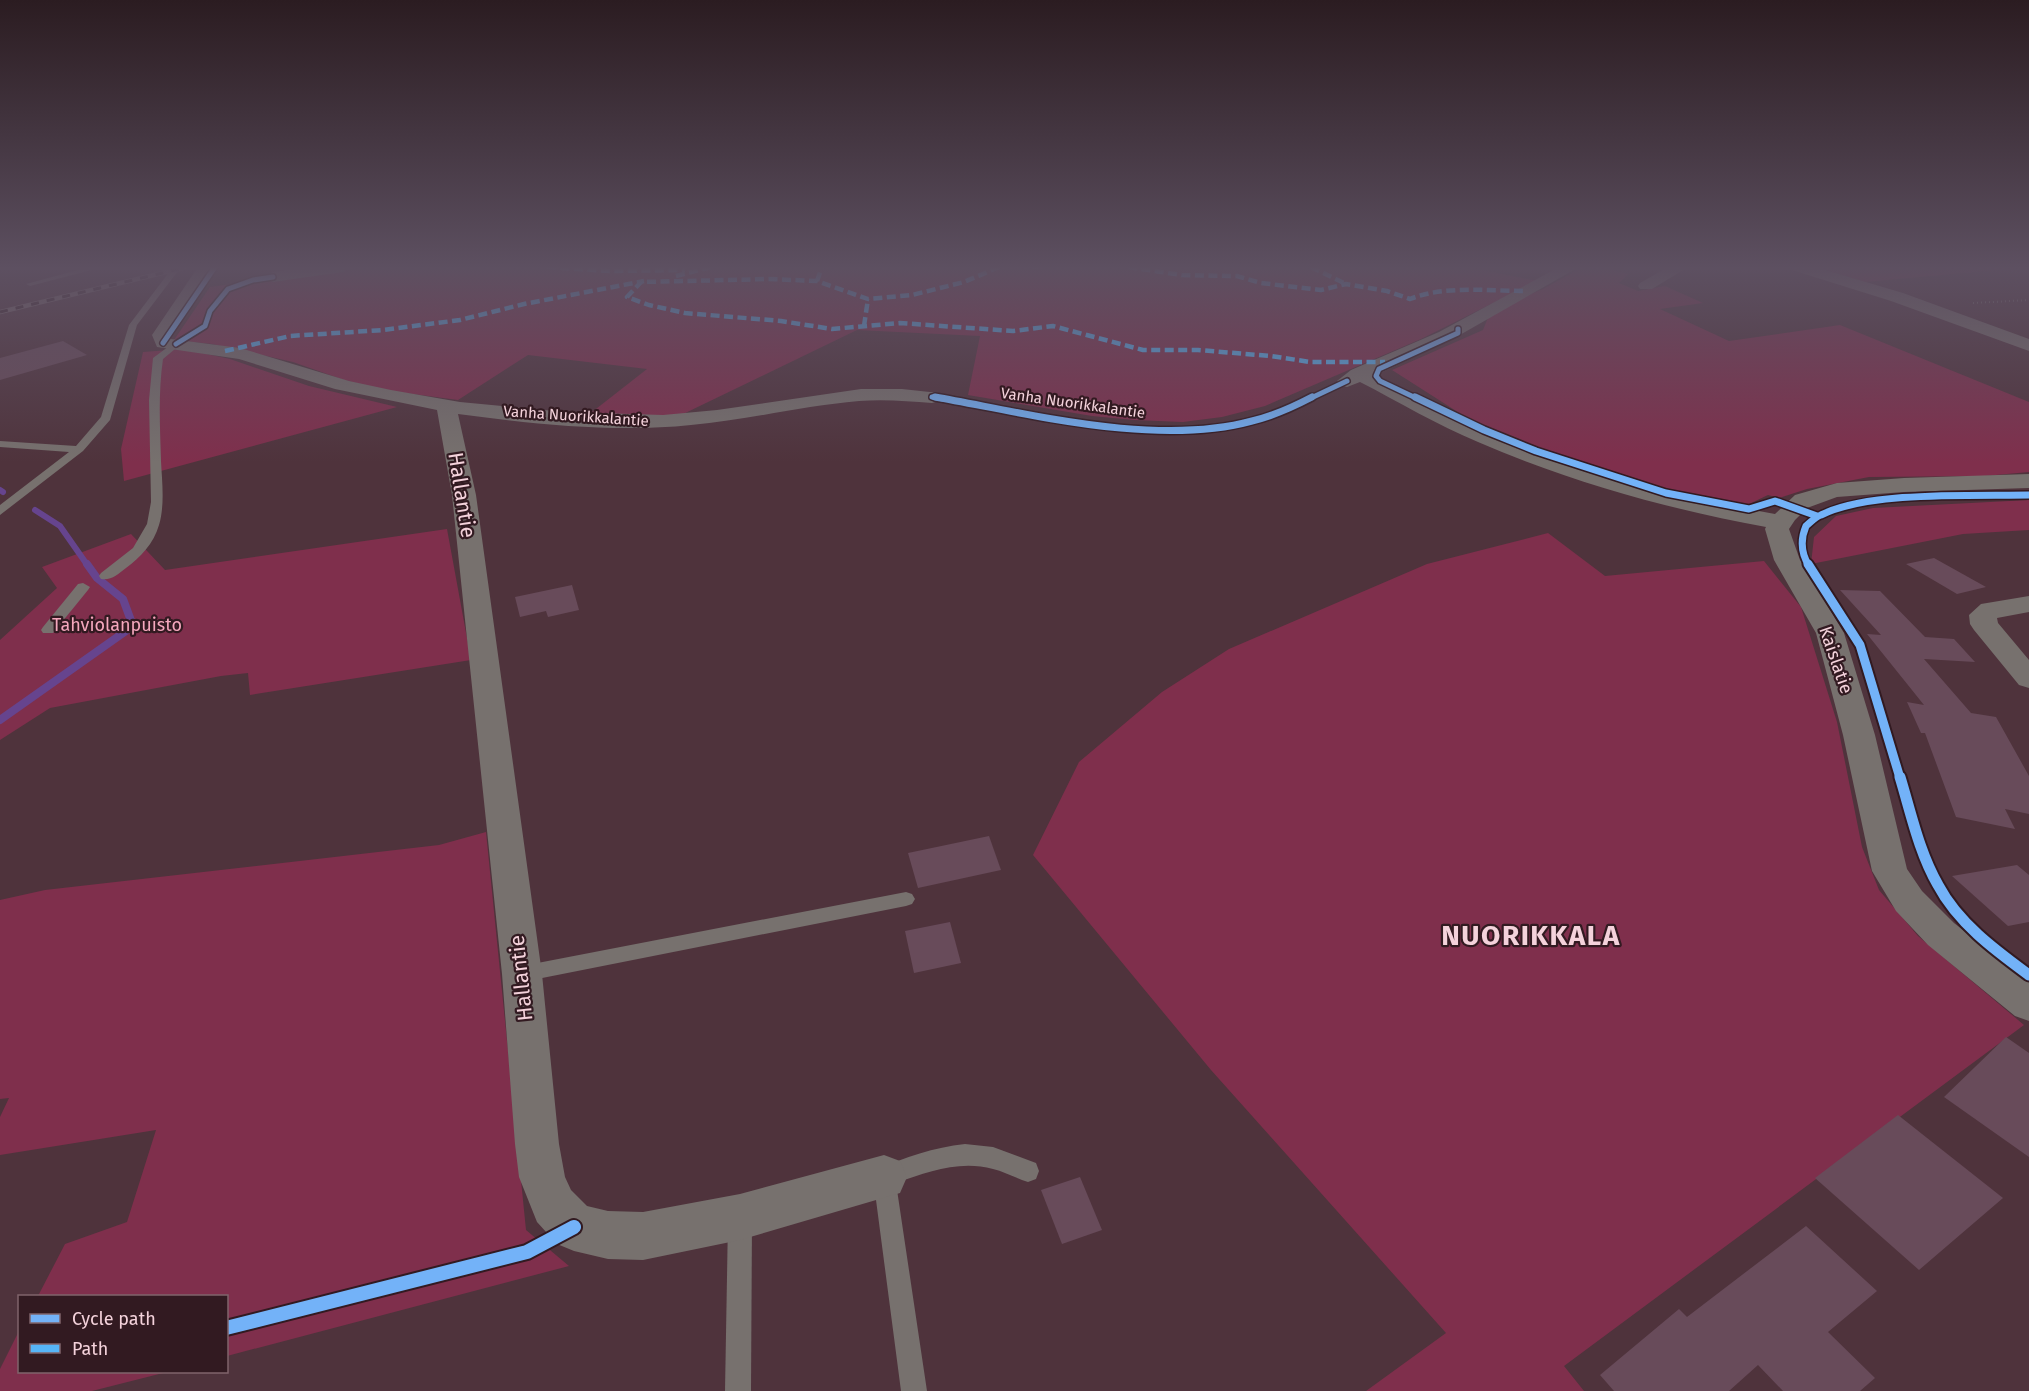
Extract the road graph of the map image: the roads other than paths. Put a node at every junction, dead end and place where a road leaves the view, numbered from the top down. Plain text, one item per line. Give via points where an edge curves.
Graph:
1 (131, 332) edge
2 (162, 332) edge
3 (1452, 332) edge
4 (1993, 332) edge
5 (169, 342) junction
6 (2029, 345) edge
7 (933, 397) dead end
8 (446, 404) junction
9 (0, 444) edge
10 (79, 449) junction
11 (2029, 481) edge
12 (0, 511) edge
13 (1781, 522) junction
14 (106, 576) dead end
15 (83, 587) dead end
16 (2029, 604) edge
17 (48, 630) dead end
18 (2029, 679) edge
19 (906, 899) dead end
20 (522, 974) junction
21 (2029, 1004) edge
22 (1028, 1171) dead end
23 (884, 1177) junction
24 (740, 1217) junction
25 (738, 1391) edge
26 (914, 1391) edge

1 - 10 lane via 106,418
2 - 5 street via 160,335
3 - 13 street via 1352,377 1546,461 1682,502
4 - 6 street
5 - 8 street, Vanha Nuorikkalantie via 214,348 358,389
5 - 14 lane via 158,358 155,381 156,501 152,530 123,565
7 - 8 street, Vanha Nuorikkalantie via 849,396 665,422 517,414
8 - 20 street, Hallantie via 465,495
9 - 10 lane
10 - 12 lane
11 - 13 street via 1880,486 1826,493 1793,507
13 - 21 street, Kaislatie via 1777,529 1786,560 1830,633 1841,666 1890,871 1909,901 1941,934
15 - 17 lane
16 - 18 street via 1991,610 1983,615 1984,624
19 - 20 lane
20 - 24 street, Hallantie via 537,1144 542,1177 554,1206 574,1227 608,1235 643,1236
22 - 23 lane via 991,1157 955,1155
23 - 24 street, Hallantie
23 - 26 lane
24 - 25 lane

